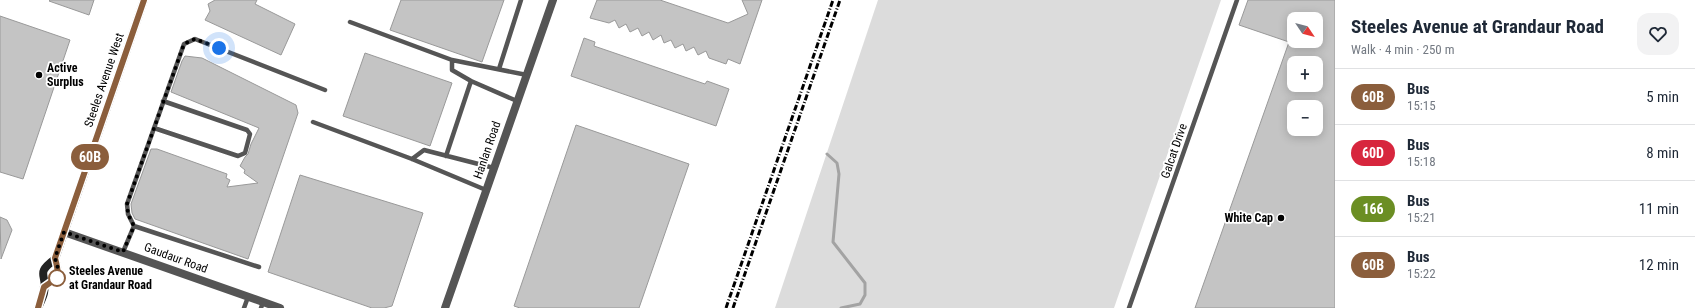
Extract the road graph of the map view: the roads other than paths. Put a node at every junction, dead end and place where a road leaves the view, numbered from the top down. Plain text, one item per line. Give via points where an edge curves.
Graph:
1 (144, 0) edge
2 (521, 0) edge
3 (553, 0) edge
4 (1237, 0) edge
5 (350, 22) dead end
6 (452, 60) junction
7 (499, 69) junction
8 (527, 75) junction
9 (471, 81) junction
10 (325, 90) dead end
11 (163, 101) junction
12 (518, 101) junction
13 (313, 122) dead end
14 (154, 128) junction
15 (446, 156) junction
16 (412, 159) junction
17 (494, 168) junction
18 (486, 190) junction
19 (134, 226) junction
20 (64, 232) junction
21 (123, 252) junction
22 (55, 258) junction
23 (259, 267) dead end
24 (44, 287) junction
25 (248, 297) junction
26 (262, 305) edge
27 (38, 308) edge
28 (244, 308) edge
29 (280, 308) edge
30 (445, 308) edge
31 (1129, 308) edge

1 - 20 main road, Steeles Avenue West
2 - 7 lane
3 - 8 street, Hanlan Road
4 - 31 lane, Galcat Drive
5 - 6 lane
6 - 7 lane
6 - 9 lane via 452,70
7 - 8 lane
8 - 12 street, Hanlan Road
9 - 12 lane
9 - 15 lane
10 - 11 lane via 195,39 184,44
11 - 14 lane
11 - 14 lane via 247,130 250,134 245,153 238,156
12 - 17 street, Hanlan Road
13 - 16 lane
14 - 19 lane via 127,204 128,214
15 - 16 lane via 424,150
15 - 17 lane
16 - 18 lane
17 - 18 street, Hanlan Road
18 - 30 street, Hanlan Road
19 - 21 lane
19 - 23 lane
20 - 21 street, Gaudaur Road
20 - 22 main road, Steeles Avenue West
21 - 25 street, Gaudaur Road
22 - 24 main road, Steeles Avenue West via 44,267
22 - 24 main road, Steeles Avenue West via 59,272 56,279
24 - 27 main road, Steeles Avenue West
25 - 26 street, Gaudaur Road
25 - 28 lane
26 - 29 street, Gaudaur Road

